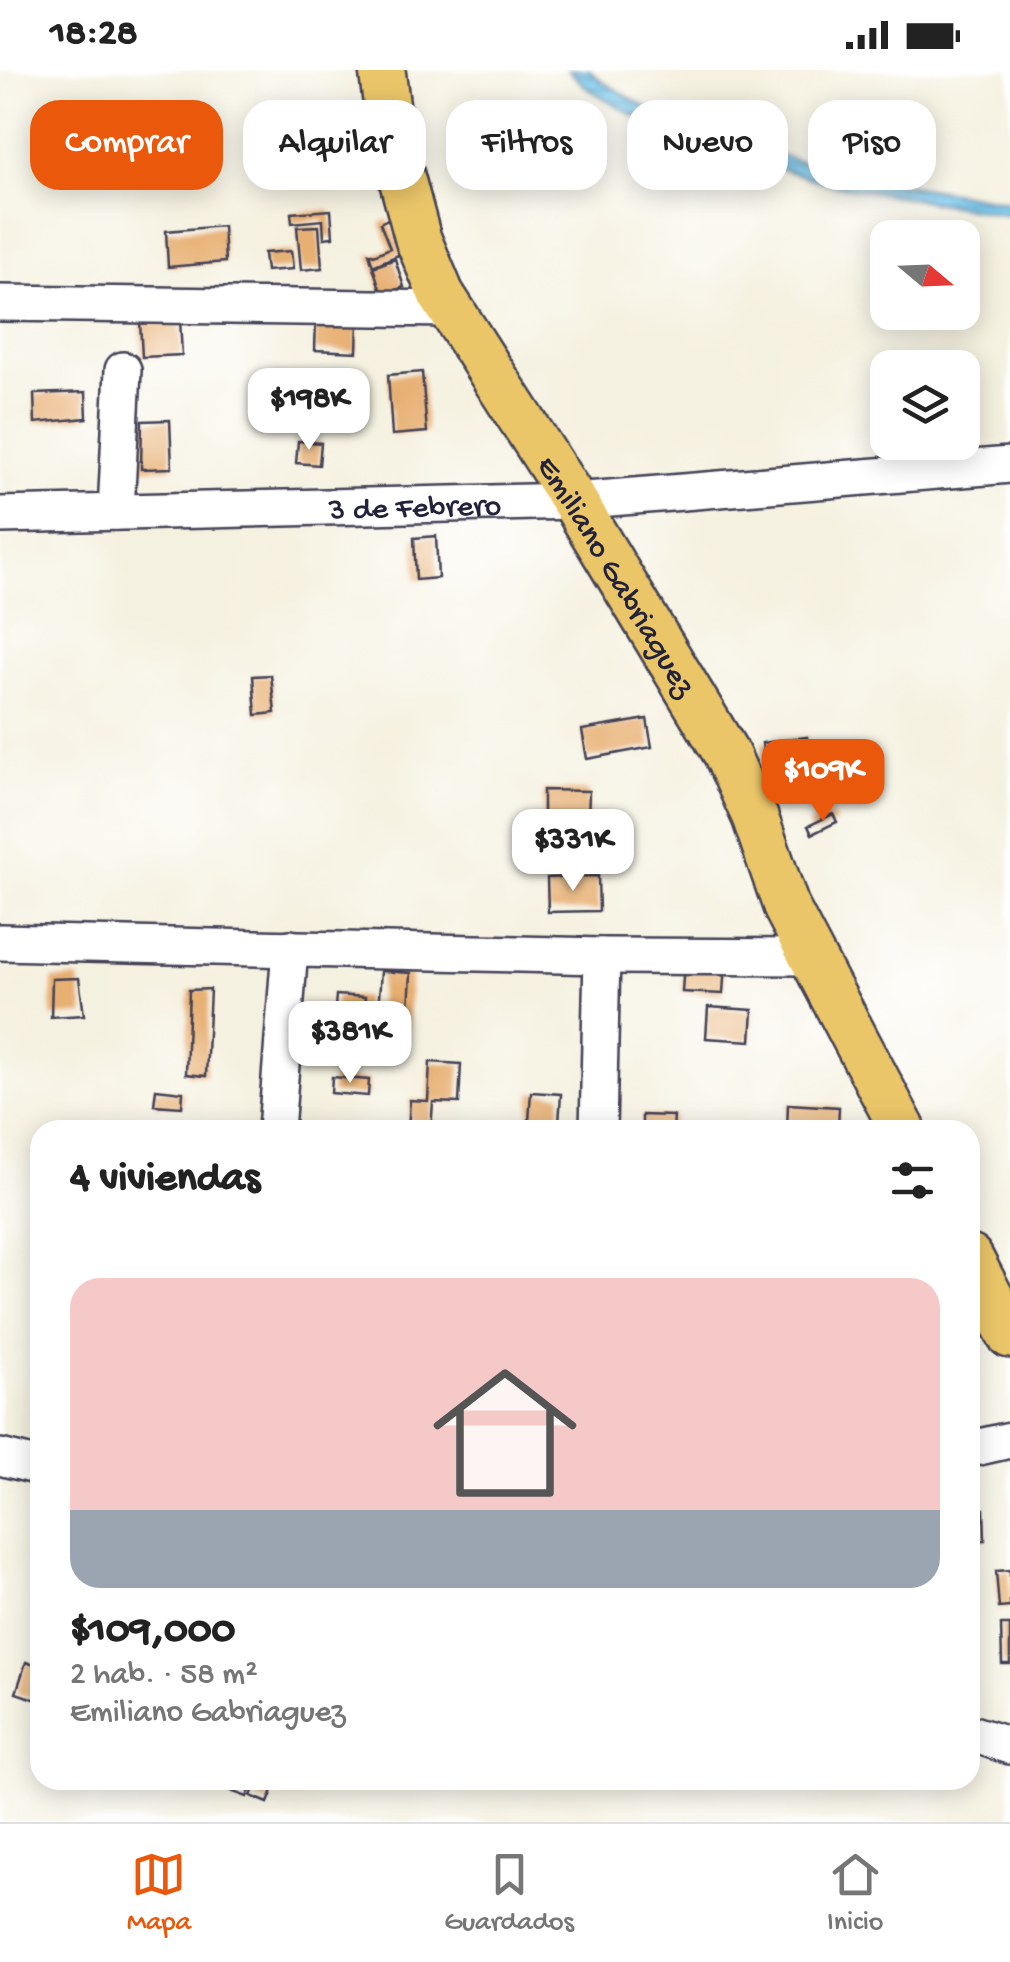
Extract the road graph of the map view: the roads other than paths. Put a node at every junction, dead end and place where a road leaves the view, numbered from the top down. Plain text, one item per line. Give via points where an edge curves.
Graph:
1 (382, 70) edge
2 (0, 304) edge
3 (450, 309) junction
4 (123, 370) dead end
5 (1010, 465) edge
6 (574, 501) junction
7 (116, 512) junction
8 (0, 515) edge
9 (0, 942) edge
10 (290, 948) junction
11 (602, 956) junction
12 (812, 957) junction
13 (277, 1120) edge
14 (598, 1120) edge
15 (898, 1120) edge
16 (980, 1277) edge
17 (1010, 1335) edge
18 (1010, 1440) edge
19 (980, 1447) edge
20 (0, 1457) edge
21 (30, 1464) edge
22 (980, 1737) edge
23 (1010, 1746) edge

1 - 3 main road, Emiliano Gabriaguez via 391,138 418,239
2 - 3 street
3 - 6 main road, Emiliano Gabriaguez
4 - 7 street
5 - 6 street, 3 de Febrero
6 - 7 street, 3 de Febrero
6 - 12 main road, Emiliano Gabriaguez via 726,753
7 - 8 street, 3 de Febrero
9 - 10 street
10 - 11 street
10 - 13 street
11 - 12 street
11 - 14 street
12 - 15 main road, Emiliano Gabriaguez
16 - 17 main road
18 - 19 street
20 - 21 street
22 - 23 street

